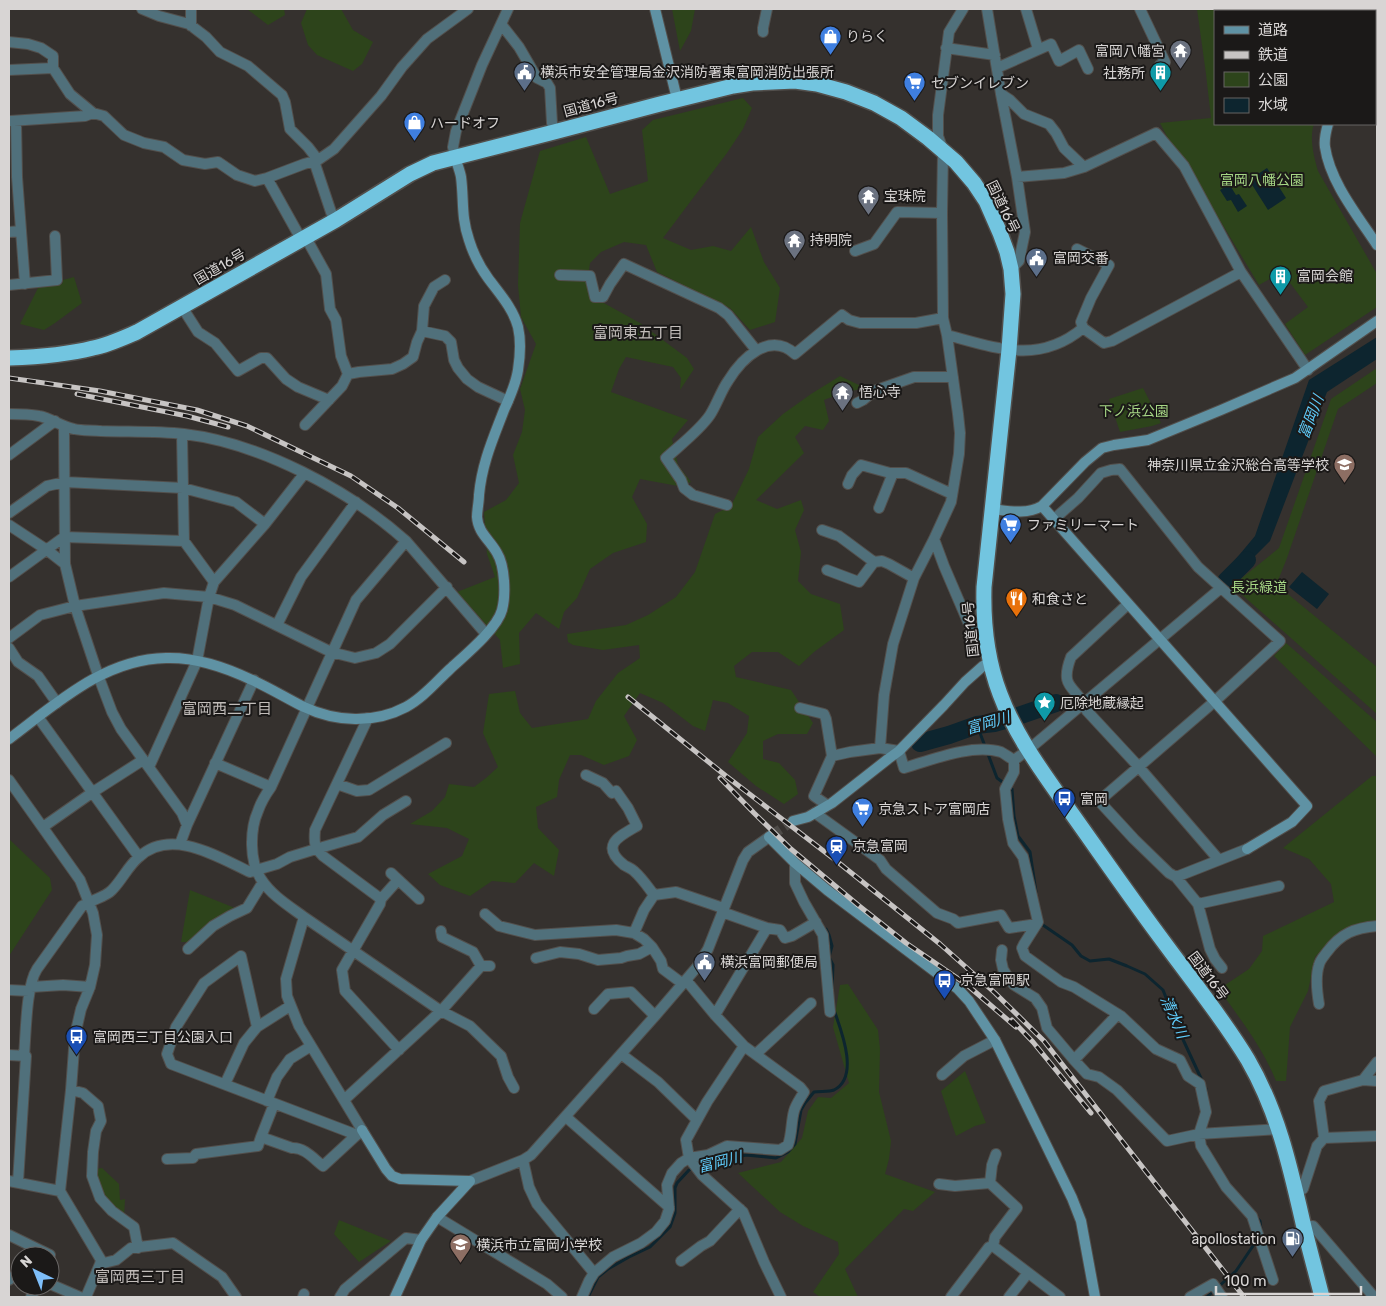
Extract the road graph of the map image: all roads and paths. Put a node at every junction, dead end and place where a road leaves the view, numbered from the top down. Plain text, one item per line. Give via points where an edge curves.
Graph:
1 (142, 9) edge
2 (191, 9) edge
3 (468, 9) edge
4 (508, 9) edge
5 (655, 9) edge
6 (767, 9) edge
7 (963, 9) edge
8 (987, 9) edge
9 (1026, 9) edge
10 (1140, 9) edge
11 (501, 24) junction
12 (191, 26) junction
13 (764, 32) dead end
14 (9, 42) edge
15 (946, 48) junction
16 (1038, 49) junction
17 (995, 55) junction
18 (1160, 65) dead end
19 (53, 68) junction
20 (997, 68) junction
21 (1088, 69) dead end
22 (9, 70) edge
23 (1001, 94) junction
24 (676, 99) junction
25 (93, 112) junction
26 (12, 121) edge
27 (1328, 125) edge
28 (554, 132) junction
29 (943, 150) junction
30 (455, 157) junction
31 (316, 161) junction
32 (1084, 167) junction
33 (13, 177) edge
34 (1017, 177) junction
35 (267, 178) junction
36 (942, 213) junction
37 (336, 220) junction
38 (21, 231) junction
39 (9, 232) edge
40 (56, 236) dead end
41 (303, 238) junction
42 (1377, 245) edge
43 (1076, 249) dead end
44 (855, 251) dead end
45 (1011, 269) junction
46 (1242, 272) junction
47 (560, 275) dead end
48 (445, 280) dead end
49 (25, 284) junction
50 (9, 286) edge
51 (182, 307) junction
52 (943, 318) junction
53 (1377, 321) edge
54 (1083, 328) junction
55 (422, 331) junction
56 (947, 334) junction
57 (756, 350) junction
58 (1010, 350) junction
59 (9, 358) edge
60 (1308, 370) junction
61 (348, 374) junction
62 (953, 377) junction
63 (329, 400) junction
64 (508, 401) junction
65 (857, 403) dead end
66 (9, 414) edge
67 (60, 423) junction
68 (305, 425) dead end
69 (182, 434) junction
70 (9, 456) edge
71 (893, 473) junction
72 (304, 474) junction
73 (66, 482) junction
74 (848, 484) dead end
75 (183, 488) junction
76 (952, 494) junction
77 (356, 502) junction
78 (727, 505) dead end
79 (1042, 506) junction
80 (879, 508) dead end
81 (992, 510) junction
82 (9, 513) edge
83 (1053, 520) junction
84 (265, 524) junction
85 (9, 525) edge
86 (822, 530) dead end
87 (64, 537) junction
88 (934, 538) junction
89 (184, 541) junction
90 (406, 541) junction
91 (47, 550) junction
92 (874, 562) junction
93 (65, 564) junction
94 (827, 570) dead end
95 (9, 577) edge
96 (914, 578) junction
97 (214, 582) junction
98 (447, 588) junction
99 (1221, 588) junction
100 (209, 597) junction
101 (1128, 604) junction
102 (75, 606) junction
103 (277, 624) junction
104 (486, 634) junction
105 (986, 637) junction
106 (9, 638) edge
107 (1159, 639) junction
108 (9, 648) edge
109 (331, 652) junction
110 (197, 661) junction
111 (991, 663) junction
112 (98, 675) junction
113 (254, 680) junction
114 (57, 702) junction
115 (1214, 702) junction
116 (1084, 703) junction
117 (306, 708) junction
118 (800, 708) dead end
119 (38, 717) junction
120 (368, 718) junction
121 (9, 739) edge
122 (446, 743) dead end
123 (880, 748) junction
124 (1028, 750) junction
125 (899, 751) junction
126 (832, 756) junction
127 (1014, 760) junction
128 (146, 763) junction
129 (215, 763) junction
130 (1138, 766) junction
131 (586, 775) dead end
132 (9, 780) edge
133 (337, 784) junction
134 (271, 787) junction
135 (93, 792) junction
136 (406, 801) dead end
137 (827, 805) junction
138 (814, 813) junction
139 (793, 821) tunnel mouth
140 (187, 825) junction
141 (43, 827) junction
142 (180, 844) junction
143 (316, 849) junction
144 (139, 856) junction
145 (1219, 860) junction
146 (795, 863) junction
147 (256, 870) junction
148 (1176, 876) junction
149 (263, 882) junction
150 (1279, 886) dead end
151 (654, 895) junction
152 (380, 899) junction
153 (419, 899) dead end
154 (89, 901) junction
155 (1198, 904) junction
156 (722, 910) junction
157 (485, 914) dead end
158 (304, 918) junction
159 (816, 922) junction
160 (1037, 924) junction
161 (1377, 926) edge
162 (767, 928) junction
163 (440, 931) dead end
164 (634, 933) junction
165 (652, 948) junction
166 (188, 950) dead end
167 (353, 950) junction
168 (1002, 950) dead end
169 (536, 958) dead end
170 (1222, 968) dead end
171 (684, 982) junction
172 (90, 988) junction
173 (30, 989) junction
174 (9, 990) edge
175 (811, 1003) dead end
176 (1319, 1004) dead end
177 (290, 1006) junction
178 (594, 1009) dead end
179 (441, 1012) junction
180 (830, 1012) dead end
181 (1118, 1014) junction
182 (715, 1015) junction
183 (656, 1016) junction
184 (257, 1027) junction
185 (995, 1040) junction
186 (311, 1046) junction
187 (744, 1046) junction
188 (399, 1050) junction
189 (9, 1054) edge
190 (621, 1054) junction
191 (756, 1054) junction
192 (24, 1056) junction
193 (1074, 1060) junction
194 (1377, 1062) edge
195 (942, 1076) dead end
196 (1363, 1080) junction
197 (1377, 1081) edge
198 (225, 1084) junction
199 (514, 1088) dead end
200 (71, 1090) junction
201 (344, 1100) junction
202 (271, 1102) junction
203 (566, 1117) junction
204 (697, 1120) junction
205 (1279, 1129) junction
206 (359, 1133) junction
207 (1199, 1134) junction
208 (1377, 1136) edge
209 (261, 1137) junction
210 (1324, 1138) junction
211 (996, 1154) dead end
212 (689, 1158) junction
213 (167, 1159) dead end
214 (523, 1160) junction
215 (470, 1181) junction
216 (13, 1182) edge
217 (990, 1183) junction
218 (939, 1184) dead end
219 (60, 1191) junction
220 (1296, 1191) junction
221 (668, 1207) junction
222 (740, 1209) junction
223 (437, 1217) junction
224 (1304, 1226) junction
225 (9, 1236) edge
226 (421, 1240) junction
227 (31, 1246) edge
228 (993, 1246) junction
229 (138, 1248) junction
230 (681, 1261) dead end
231 (100, 1264) junction
232 (594, 1273) junction
233 (1028, 1273) junction
234 (1274, 1280) dead end
235 (60, 1288) edge
236 (80, 1297) edge
237 (86, 1297) edge
238 (236, 1297) edge
239 (340, 1297) edge
240 (395, 1297) edge
241 (562, 1297) edge
242 (582, 1297) edge
243 (782, 1297) edge
244 (951, 1297) edge
245 (1009, 1297) edge
246 (1060, 1297) edge
247 (1094, 1297) edge
248 (1190, 1297) edge
249 (1222, 1297) edge
250 (1322, 1297) edge
251 (1374, 1297) edge

1 - 12 street
2 - 12 street
3 - 31 street via 427,39 334,149
4 - 11 street
5 - 24 street
6 - 13 street
7 - 15 street via 949,32
8 - 17 street
9 - 16 street
10 - 18 street via 1165,62
11 - 28 street via 519,47 536,78 547,82 550,88
11 - 30 street via 456,132
12 - 31 street via 220,52 248,66 282,96 290,129 308,146
14 - 19 street via 41,48 53,56
15 - 17 street
15 - 29 street via 938,115 938,136
16 - 20 street
16 - 21 street via 1051,44 1059,60 1079,50
17 - 20 street
19 - 22 street
19 - 25 street via 70,94
20 - 23 street
23 - 32 street via 1024,114 1049,124 1064,148
23 - 34 street
24 - 28 highway, 国道16号
24 - 29 highway, 国道16号 via 752,83 788,81 817,84 874,103 901,118
25 - 26 street via 84,116
25 - 35 street via 104,116 124,135 164,147 183,160 205,164 218,162 237,175 255,181
26 - 33 street
27 - 42 street via 1325,146 1338,184
28 - 30 highway, 国道16号
29 - 36 street
29 - 45 highway, 国道16号 via 986,201
30 - 37 highway, 国道16号 via 410,174
30 - 64 street via 461,177 463,222 469,243 518,328 518,372
31 - 35 street
31 - 37 street
32 - 34 street via 1064,173
32 - 46 street via 1156,133 1184,166
33 - 38 street
34 - 45 street via 1025,232 1019,261
35 - 41 street
36 - 44 street via 897,212 874,244
36 - 52 street
37 - 41 highway, 国道16号
38 - 39 street
38 - 49 street
40 - 49 street via 57,280
41 - 51 highway, 国道16号
41 - 61 street via 326,274 330,308 336,320 341,356
43 - 54 street via 1109,265 1090,298 1081,322
45 - 58 highway, 国道16号
46 - 54 street via 1112,341 1104,343
46 - 60 street
47 - 57 street via 590,276 595,297 603,296 624,264 719,308
48 - 55 street via 434,287 424,306
49 - 50 street
51 - 59 highway, 国道16号 via 137,332 94,348 49,356
51 - 63 street via 198,332 215,343 238,371 267,358 286,379
52 - 56 street
52 - 57 street via 916,323 860,323 842,315 796,354 789,348 774,344
53 - 60 street
54 - 58 street via 1069,339 1043,348
55 - 61 street via 412,357 403,364 392,369
55 - 64 street via 445,336 451,342 458,368 467,379
56 - 58 street
56 - 62 street
57 - 78 street via 728,380 710,416 666,458 684,488 693,495
58 - 81 highway, 国道16号
60 - 79 street via 1148,440 1102,448
61 - 63 street
62 - 65 street via 914,377 874,391
62 - 76 street via 960,433
63 - 68 street
64 - 104 street via 486,456 479,493 479,526 502,563 504,589 502,611
66 - 67 street via 39,415
67 - 69 street via 74,430
67 - 70 street
67 - 73 street
69 - 72 street via 246,448
69 - 75 street
71 - 74 street via 861,465
71 - 76 street via 906,474
71 - 80 street
72 - 77 street
72 - 84 street
73 - 75 street
73 - 82 street via 47,486
73 - 87 street
75 - 84 street via 236,502
75 - 89 street
76 - 88 street
77 - 90 street
77 - 103 street via 301,577
79 - 81 street via 1025,512
79 - 83 street
81 - 105 highway, 国道16号 via 984,587
83 - 99 street via 1101,473 1120,469 1198,567
83 - 101 street
84 - 97 street
85 - 91 street
86 - 92 street via 839,536
87 - 89 street
87 - 91 street
87 - 93 street
88 - 96 street
88 - 105 street via 971,629
89 - 97 street
90 - 98 street
90 - 109 street via 356,600
91 - 93 street
91 - 95 street
92 - 94 street via 859,582
92 - 96 street via 882,561
93 - 102 street
96 - 123 street via 893,644 884,695
97 - 100 street
98 - 104 street
98 - 109 street via 390,644 376,653 355,658
99 - 107 street
99 - 115 street via 1280,641
100 - 102 street via 164,593
100 - 103 street via 236,605
100 - 110 street
101 - 107 street
101 - 116 street via 1071,657 1067,680
102 - 106 street via 40,615
102 - 112 street
103 - 109 street
104 - 120 street via 421,696 385,716
105 - 111 highway, 国道16号
107 - 115 street
107 - 116 street
108 - 114 street via 18,662 38,676
109 - 117 street
110 - 112 street via 147,659
110 - 113 street via 220,666
110 - 128 street
111 - 124 highway, 国道16号 via 1012,724
111 - 125 street via 965,682
112 - 114 street
112 - 128 street via 120,729
113 - 117 street
113 - 129 street
114 - 119 street
115 - 130 street
115 - 145 street via 1307,806 1292,822 1247,849
116 - 124 street
116 - 130 street via 1087,711
117 - 120 street via 340,718
117 - 134 street
118 - 126 street via 824,714
119 - 121 street
119 - 135 street
120 - 133 street
122 - 133 street via 369,790 357,791
123 - 125 street
123 - 126 street
124 - 127 street
124 - 205 highway, 国道16号 via 1248,1060
125 - 127 street via 904,768 976,749 1001,752
125 - 137 street
126 - 137 street via 814,796
127 - 160 street via 1014,772 1005,789 1008,819 1013,843 1023,857
128 - 135 street
128 - 140 street
129 - 134 street
129 - 140 street
130 - 145 street
130 - 148 street via 1099,801 1134,839
131 - 151 street via 603,783 612,793 616,792 628,808 637,826 615,840 612,847
132 - 141 street
133 - 143 street via 315,830
134 - 147 street via 257,812 252,834
135 - 141 street
135 - 144 street
136 - 143 street via 383,815 358,837
137 - 138 street
138 - 139 street
138 - 160 street via 880,860 891,875 937,913 958,923 1000,915 1009,928
140 - 142 street
141 - 154 street via 80,880
142 - 144 street via 158,846
142 - 147 street via 200,849 250,872
143 - 147 street
143 - 152 street
144 - 154 street via 112,891
145 - 148 street
146 - 156 street via 771,836 748,852
146 - 159 street via 795,883
146 - 185 street via 958,989
147 - 149 street
148 - 155 street
149 - 158 street
149 - 166 street via 247,908 213,926
150 - 155 street
151 - 156 street via 676,892
151 - 164 street
152 - 153 street via 394,877
152 - 167 street
154 - 172 street via 97,935
154 - 173 street via 36,969
155 - 170 street via 1210,949
156 - 162 street
156 - 171 street via 708,949
157 - 164 street via 499,926 535,935 616,930
158 - 167 street
158 - 177 street via 286,979
159 - 162 street via 785,938 780,930
159 - 180 street via 823,934
160 - 181 street via 1022,948 1025,956 1061,982
161 - 176 street via 1362,927 1345,934 1330,947 1319,964
162 - 182 street
163 - 179 street via 442,938 473,952 486,966
164 - 165 street
165 - 169 street via 621,958 598,960 560,952
165 - 171 street via 663,969
167 - 179 street
167 - 188 street via 342,970 345,992
168 - 193 street via 1003,969 1009,979 1035,998 1048,1028
171 - 182 street
171 - 183 street
172 - 173 street via 63,985
172 - 200 street via 75,1035
173 - 174 street
173 - 192 street
175 - 191 street
177 - 184 street
177 - 186 street
178 - 183 street via 608,994 631,992
179 - 188 street
179 - 199 street via 470,1026 501,1056
181 - 193 street
181 - 207 street via 1156,1049 1180,1060 1188,1076 1200,1084 1206,1112
182 - 187 street
183 - 190 street
184 - 198 street via 244,1043
184 - 198 street via 242,956 204,983 176,1027 167,1054 171,1064
185 - 195 street via 964,1056
185 - 247 street via 1081,1221
186 - 201 street
186 - 202 street via 290,1059 277,1077
187 - 191 street
187 - 204 street
188 - 201 street
189 - 192 street
190 - 203 street
190 - 204 street via 658,1082
191 - 212 street via 804,1092 794,1112 788,1145 780,1150 727,1146 708,1155
192 - 216 street
193 - 207 street via 1087,1074 1099,1077 1117,1090 1167,1141
194 - 196 street
196 - 197 street
196 - 210 street via 1324,1091 1318,1101
198 - 202 street
200 - 219 street
200 - 229 street via 83,1093 98,1106 101,1121 96,1131 92,1176 100,1198 134,1227
201 - 206 street
202 - 206 street
202 - 209 street
203 - 214 street
203 - 221 street
204 - 212 street via 686,1140
205 - 207 street
205 - 220 highway, 国道16号
206 - 209 street via 323,1166 304,1151
206 - 215 street via 392,1176
207 - 234 street via 1201,1146 1226,1187 1252,1216
208 - 210 street
209 - 213 street via 258,1146 196,1154 193,1158
210 - 220 street via 1317,1146 1303,1189
211 - 217 street
212 - 221 street via 672,1173 667,1184
212 - 222 street via 702,1175
214 - 215 street
214 - 232 street via 528,1187 537,1204
215 - 223 street
216 - 219 street
217 - 218 street
217 - 228 street via 1017,1208 995,1237
219 - 231 street via 99,1256
220 - 224 highway, 国道16号
221 - 232 street via 665,1221 656,1232 613,1257
222 - 230 street via 710,1241
222 - 243 street
223 - 226 street
223 - 241 street via 547,1284
224 - 250 highway, 国道16号
224 - 251 street via 1312,1226
225 - 227 street
226 - 239 street via 406,1238 345,1289
226 - 240 street
228 - 233 street
228 - 244 street
229 - 231 street via 131,1248 116,1260
229 - 238 street via 173,1243 222,1277
231 - 237 street
232 - 242 street
233 - 245 street
233 - 246 street
235 - 236 street
248 - 249 street via 1213,1284

